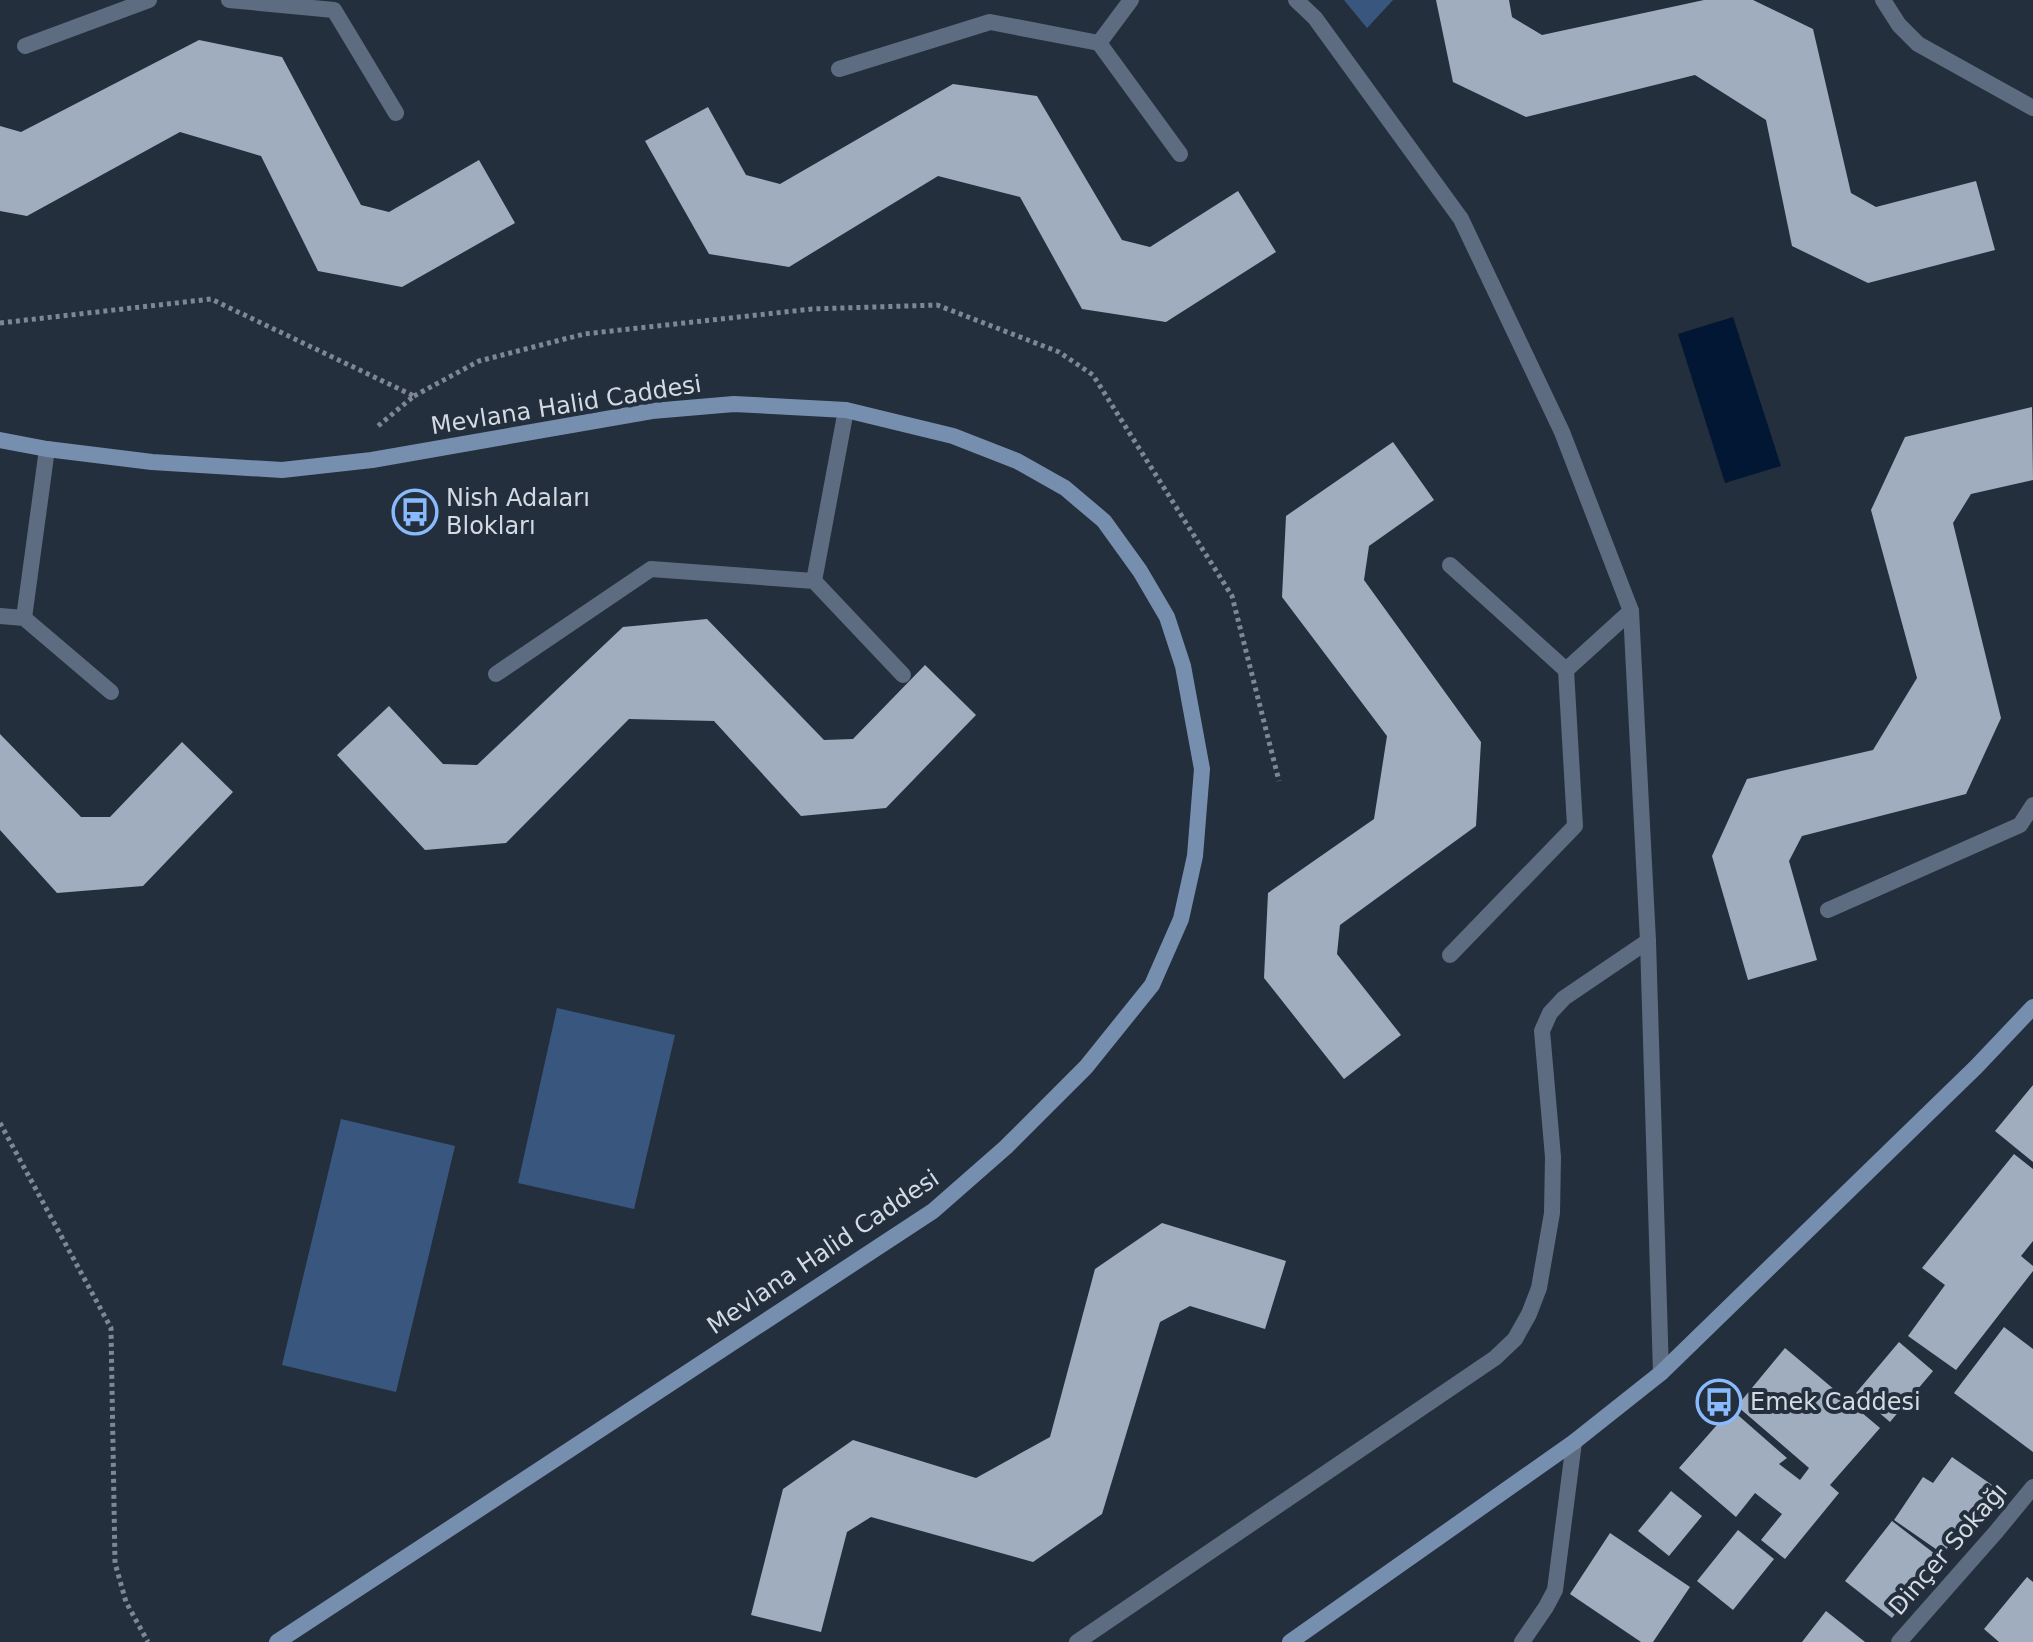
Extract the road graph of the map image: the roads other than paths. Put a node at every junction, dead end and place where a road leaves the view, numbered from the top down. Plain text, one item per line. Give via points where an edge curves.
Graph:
1 (149, 0) edge
2 (229, 0) edge
3 (1131, 0) edge
4 (1296, 0) edge
5 (1883, 0) edge
6 (340, 5) edge
7 (1099, 43) junction
8 (25, 46) dead end
9 (839, 69) dead end
10 (2033, 108) edge
11 (396, 113) dead end
12 (1180, 154) dead end
13 (846, 410) junction
14 (0, 440) edge
15 (47, 449) junction
16 (1450, 565) dead end
17 (814, 581) junction
18 (1631, 611) junction
19 (0, 616) edge
20 (24, 618) junction
21 (1566, 670) junction
22 (496, 674) dead end
23 (903, 675) dead end
24 (111, 692) dead end
25 (2033, 805) edge
26 (1828, 910) dead end
27 (1648, 941) junction
28 (1450, 955) dead end
29 (2033, 1007) edge
30 (1661, 1373) junction
31 (1574, 1442) junction
32 (2033, 1487) edge
33 (277, 1642) edge
34 (1077, 1642) edge
35 (1290, 1642) edge
36 (1522, 1642) edge
37 (1899, 1642) edge

1 - 8 street
2 - 6 street
3 - 7 street
4 - 18 street via 1315,18 1461,219 1562,432
5 - 10 street via 1918,44
6 - 11 street
7 - 9 street via 990,22
7 - 12 street
13 - 15 street, Mevlana Halid Caddesi via 734,404 652,411 461,446 282,470
13 - 17 street
13 - 33 street, Mevlana Halid Caddesi via 953,436 1017,461 1065,488 1104,521 1167,617 1183,666 1202,769 1195,856 1181,919 1152,985 1086,1067 933,1211
14 - 15 street, Mevlana Halid Caddesi
15 - 20 street
16 - 21 street
17 - 22 street via 651,569
17 - 23 street
18 - 21 street
18 - 27 street
19 - 20 street
20 - 24 street
21 - 28 street via 1575,826
25 - 26 street via 2020,825
27 - 30 street
27 - 34 street via 1564,998 1542,1031 1553,1157 1552,1213 1539,1288 1515,1339 1495,1358
29 - 30 street
30 - 31 street
31 - 35 street
31 - 36 street via 1555,1590
32 - 37 street, Dinçer Sokağı

